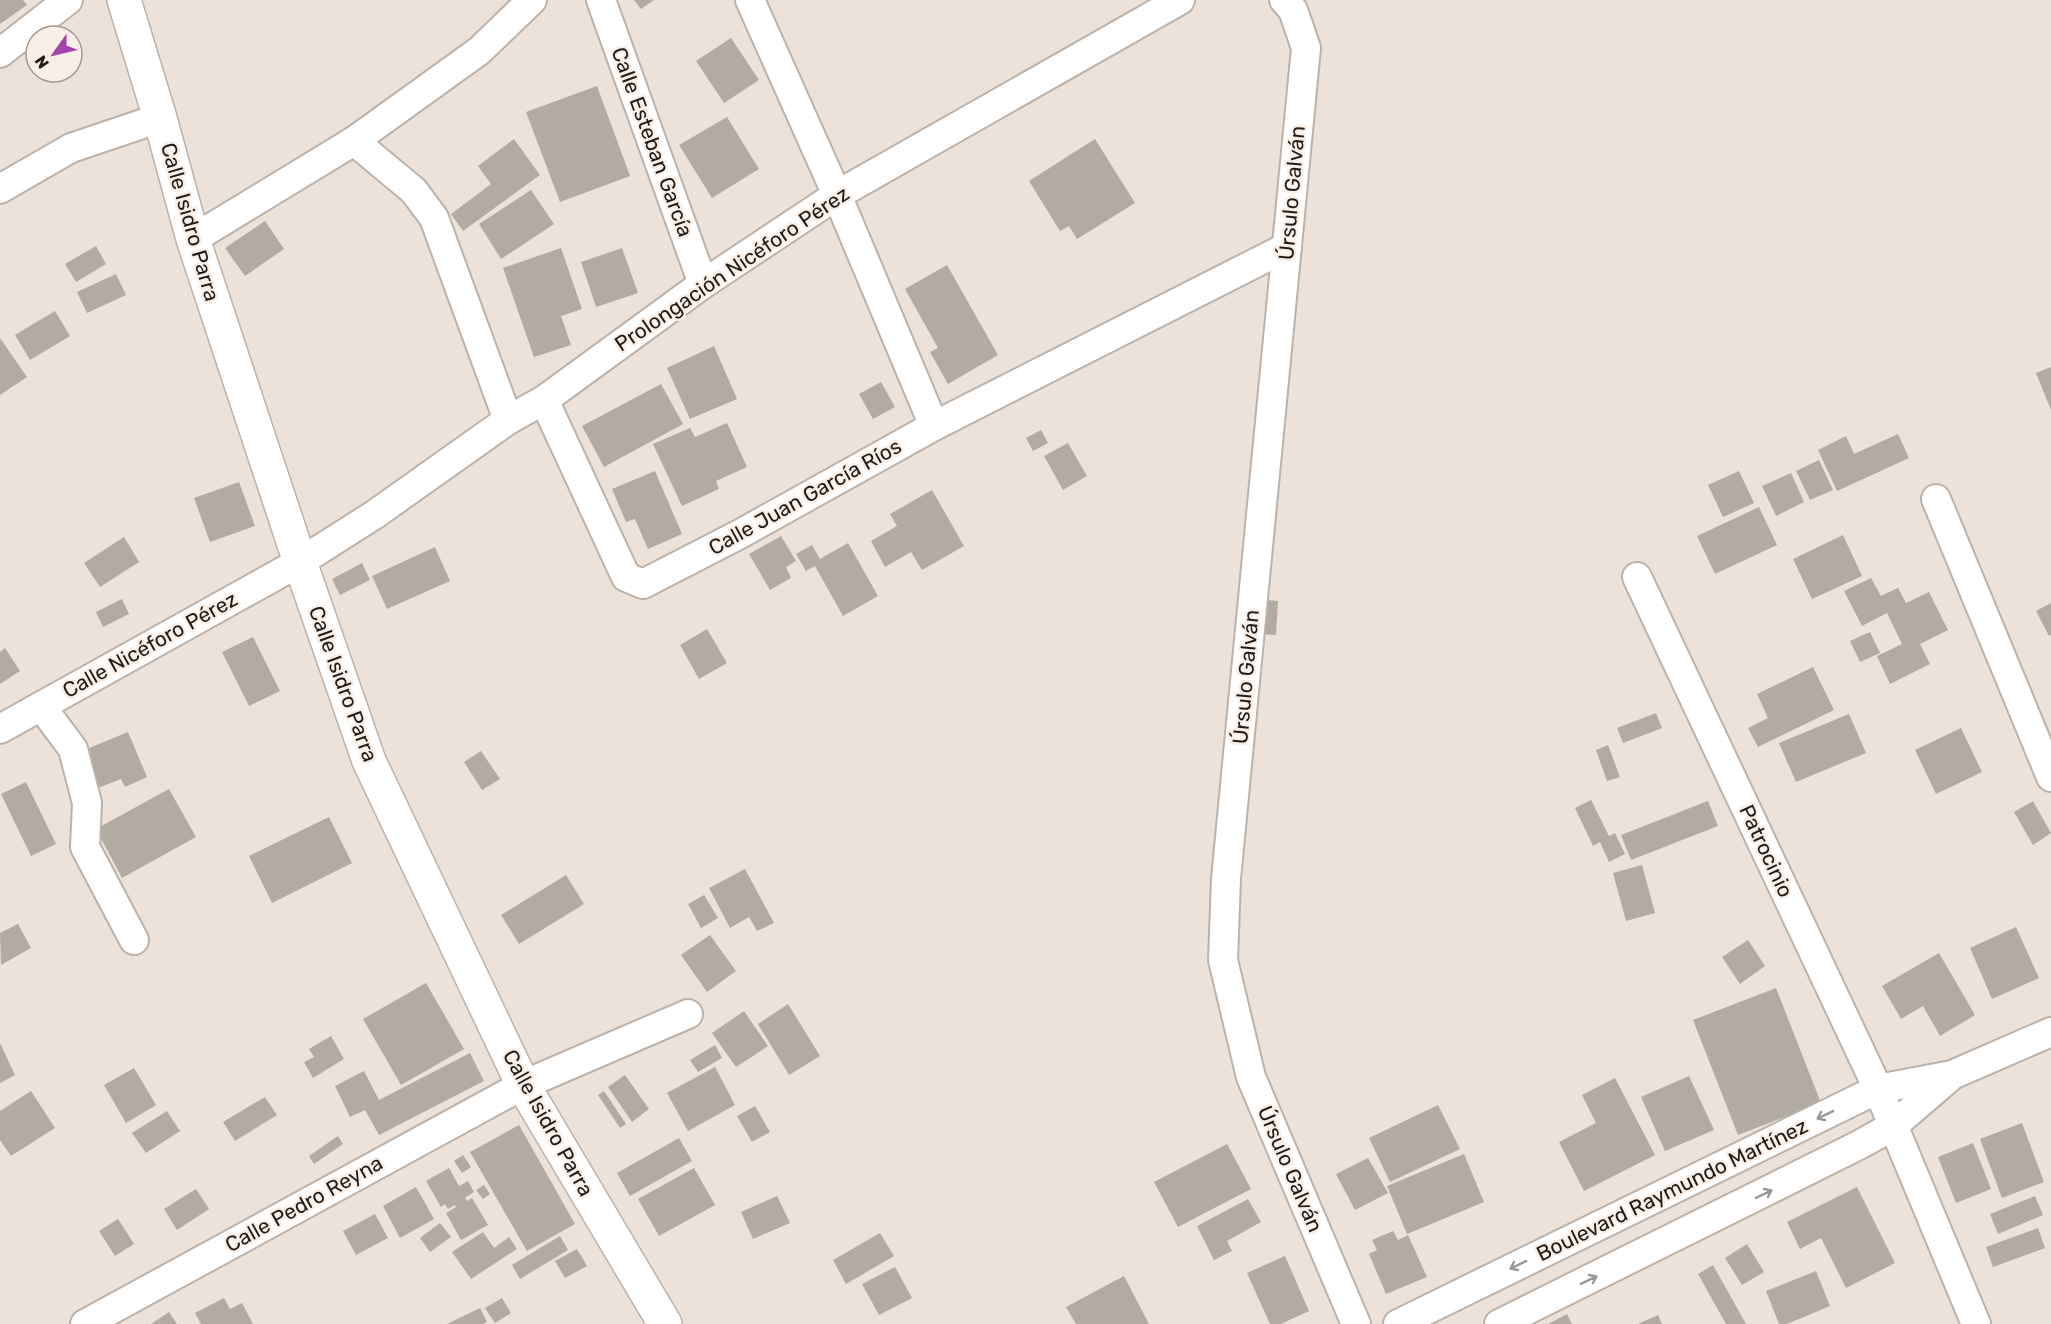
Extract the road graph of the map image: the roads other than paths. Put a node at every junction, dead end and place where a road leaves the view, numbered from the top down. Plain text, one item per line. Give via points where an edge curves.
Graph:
1 (68, 0) edge
2 (124, 0) edge
3 (532, 0) edge
4 (601, 0) edge
5 (750, 0) edge
6 (1180, 0) edge
7 (1289, 5) edge
8 (0, 53) edge
9 (160, 118) junction
10 (354, 141) junction
11 (0, 189) edge
12 (837, 195) junction
13 (193, 239) junction
14 (1287, 247) junction
15 (703, 284) junction
16 (544, 399) junction
17 (508, 420) junction
18 (934, 426) junction
19 (1936, 499) dead end
20 (300, 562) junction
21 (1637, 577) dead end
22 (40, 706) junction
23 (0, 729) edge
24 (2051, 777) edge
25 (134, 940) dead end
26 (688, 1014) dead end
27 (2051, 1032) edge
28 (1952, 1075) junction
29 (523, 1085) junction
30 (1878, 1089) junction
31 (1893, 1126) junction
32 (85, 1324) edge
33 (665, 1324) edge
34 (1356, 1324) edge
35 (1398, 1324) edge
36 (1499, 1324) edge
37 (1976, 1324) edge

1 - 8 street
2 - 9 street, Calle Isidro Parra
3 - 10 street via 479,51
4 - 15 street, Calle Esteban García
5 - 12 street
6 - 12 street, Prolongación Nicéforo Pérez
7 - 14 street, Úrsulo Galván via 1306,48
9 - 11 street via 71,148
9 - 13 street, Calle Isidro Parra
10 - 13 street
10 - 17 street via 414,191 434,218
12 - 15 street, Prolongación Nicéforo Pérez
12 - 18 street
13 - 20 street, Calle Isidro Parra
14 - 18 street
14 - 34 street, Úrsulo Galván via 1226,879 1223,960 1251,1077
15 - 16 street, Prolongación Nicéforo Pérez
16 - 17 street, Prolongación Nicéforo Pérez
16 - 18 street, Calle Juan García Ríos via 626,577 643,584
17 - 20 street, Prolongación Nicéforo Pérez
19 - 24 street
20 - 22 street, Calle Nicéforo Pérez
20 - 29 street, Calle Isidro Parra via 369,761
21 - 30 street, Patrocinio
22 - 23 street, Calle Nicéforo Pérez
22 - 25 street via 73,749 87,803 85,848
26 - 29 street, Calle Pedro Reyna
27 - 28 street, Boulevard Raymundo Martínez
28 - 30 street, Boulevard Raymundo Martínez
28 - 31 street, Boulevard Raymundo Martínez
29 - 32 street, Calle Pedro Reyna
29 - 33 street, Calle Isidro Parra
30 - 31 street, Patrocinio
30 -> 35 street, Boulevard Raymundo Martínez
36 -> 31 street, Boulevard Raymundo Martínez
31 - 37 street, Patrocinio

